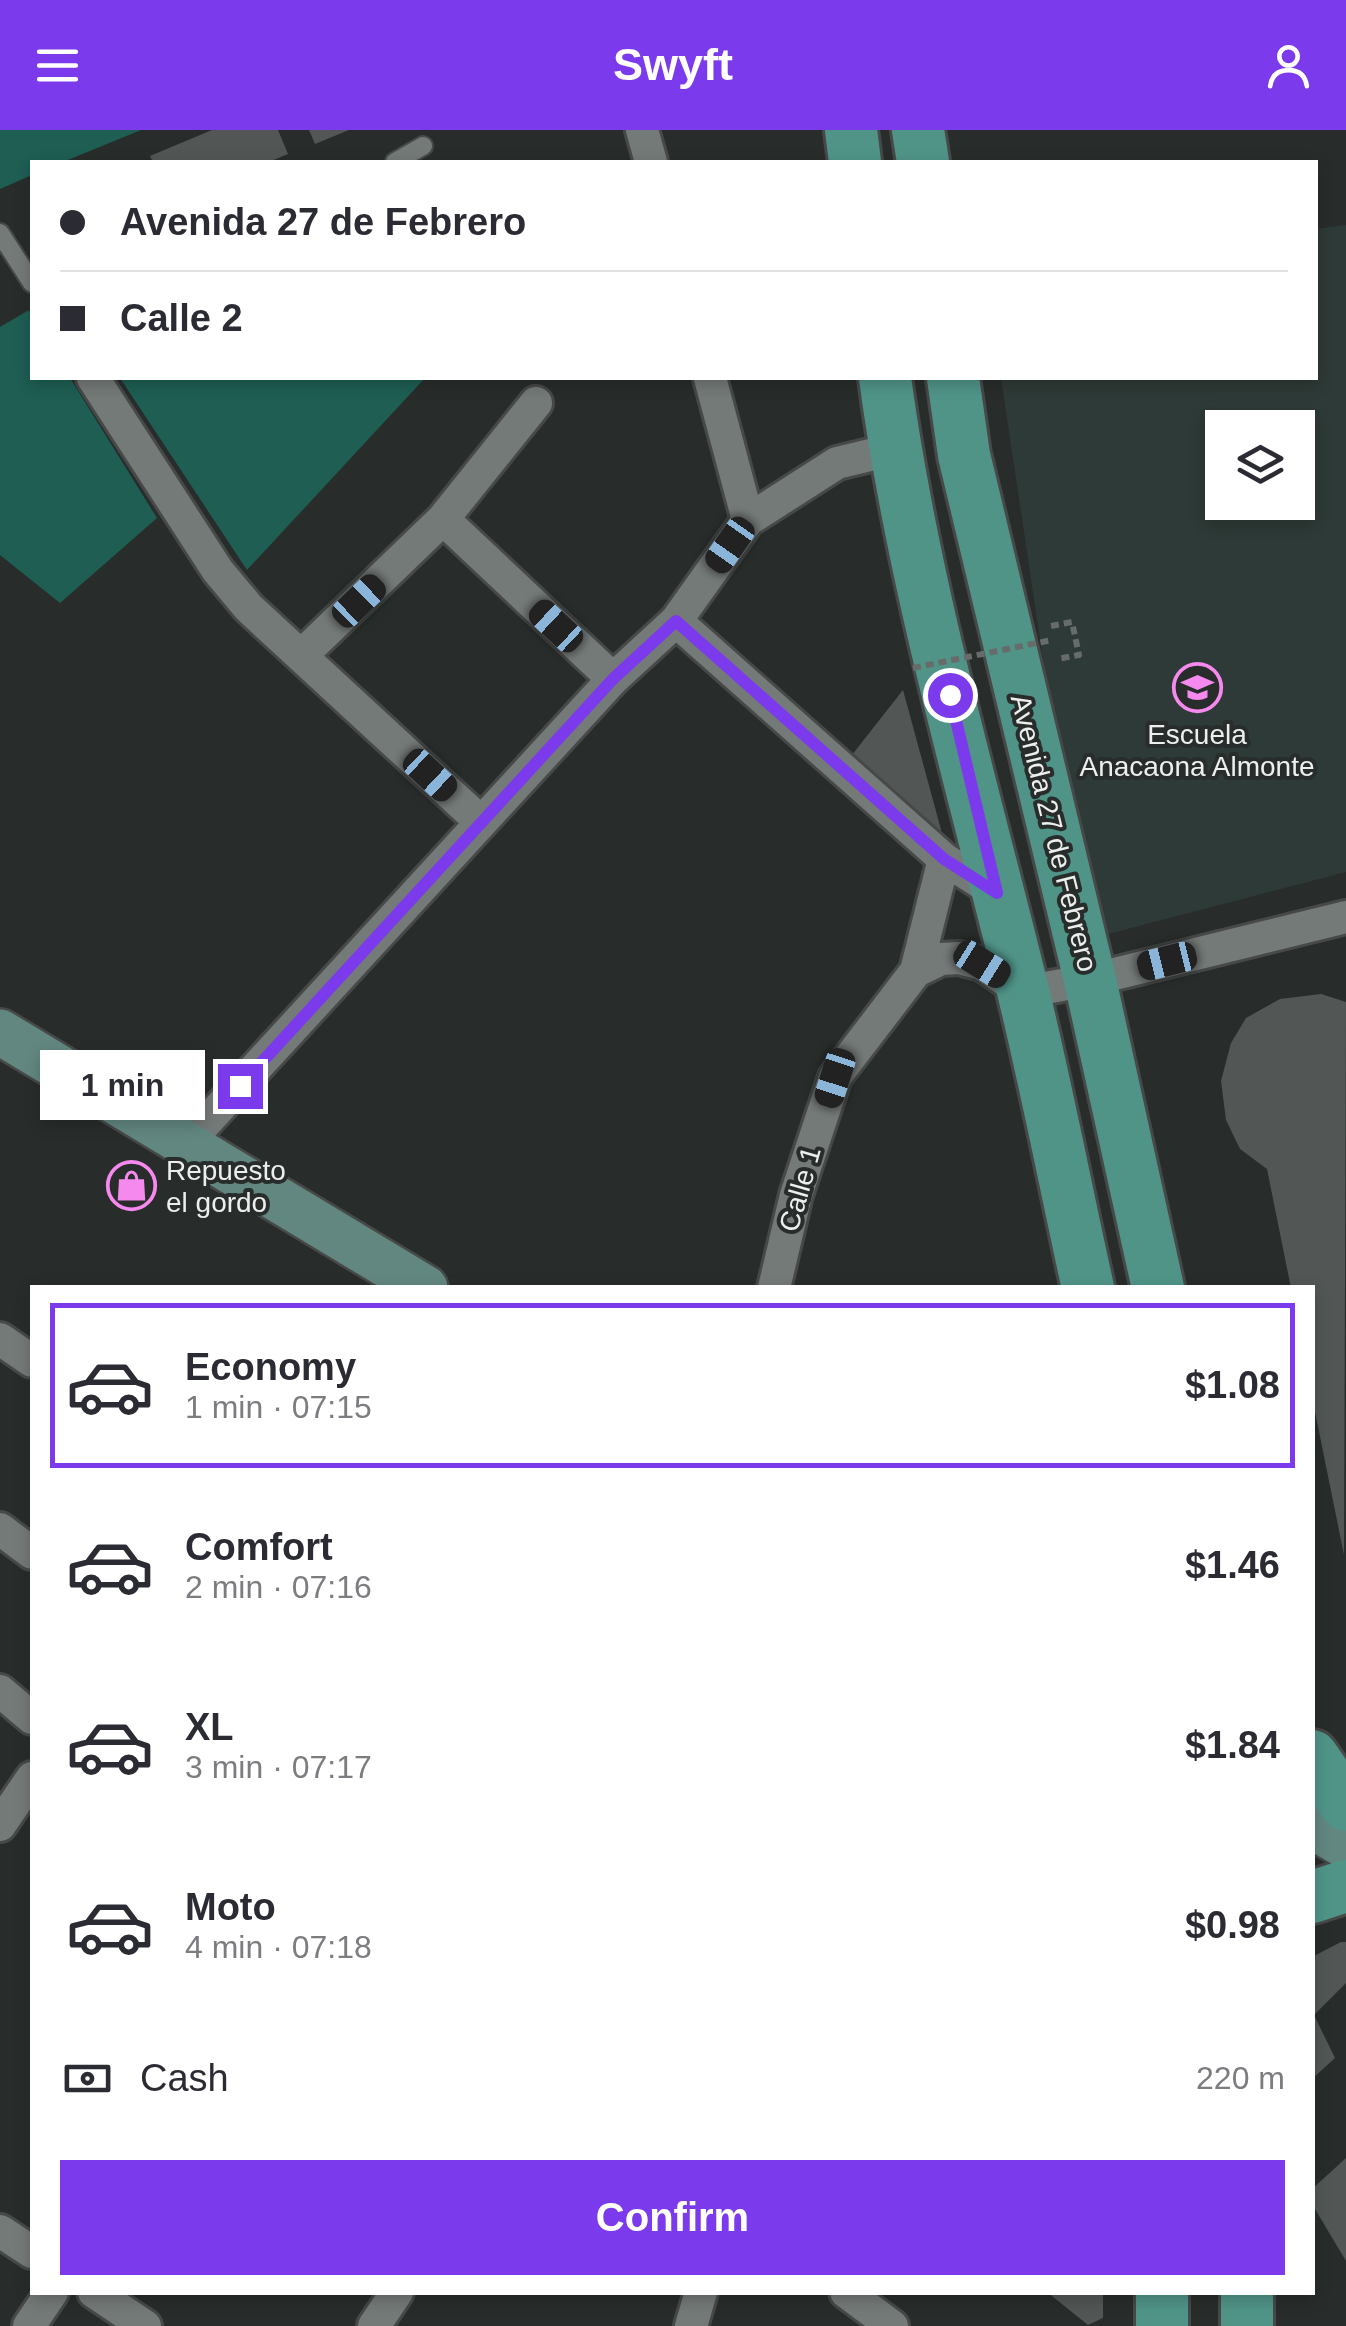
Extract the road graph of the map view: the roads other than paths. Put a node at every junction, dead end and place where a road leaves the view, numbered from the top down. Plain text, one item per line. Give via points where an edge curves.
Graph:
1 (642, 130) edge
2 (851, 130) edge
3 (918, 130) edge
4 (424, 146) dead end
5 (400, 160) edge
6 (650, 160) edge
7 (856, 160) edge
8 (923, 160) edge
9 (0, 233) edge
10 (30, 280) edge
11 (94, 380) edge
12 (711, 380) edge
13 (885, 380) edge
14 (953, 380) edge
15 (536, 403) dead end
16 (894, 448) junction
17 (444, 519) junction
18 (748, 520) junction
19 (676, 621) junction
20 (302, 656) junction
21 (613, 679) junction
22 (480, 822) junction
23 (944, 859) junction
24 (997, 893) junction
25 (1346, 917) edge
26 (916, 972) junction
27 (1090, 980) junction
28 (1023, 992) junction
29 (0, 1032) edge
30 (186, 1144) junction
31 (421, 1285) edge
32 (775, 1285) edge
33 (1087, 1285) edge
34 (1157, 1285) edge
35 (0, 1339) edge
36 (30, 1359) edge
37 (0, 1529) edge
38 (30, 1552) edge
39 (0, 1691) edge
40 (30, 1716) edge
41 (1315, 1760) edge
42 (30, 1781) edge
43 (1346, 1805) edge
44 (0, 1825) edge
45 (1315, 1828) edge
46 (1346, 1846) edge
47 (1346, 1886) edge
48 (1315, 1896) edge
49 (0, 2230) edge
50 (30, 2251) edge
51 (50, 2295) edge
52 (98, 2295) edge
53 (395, 2295) edge
54 (700, 2295) edge
55 (850, 2295) edge
56 (1162, 2295) edge
57 (1247, 2295) edge
58 (29, 2326) edge
59 (145, 2326) edge
60 (374, 2326) edge
61 (691, 2326) edge
62 (892, 2326) edge
63 (1162, 2326) edge
64 (1247, 2326) edge

1 - 6 street
2 - 7 main road
3 - 8 main road
4 - 5 lane
9 - 10 lane
11 - 20 street via 218,571
12 - 18 street
13 - 16 main road
14 - 27 main road, Avenida 27 de Febrero via 968,473
15 - 17 street
16 - 18 street via 837,463
16 - 24 main road
17 - 20 street
17 - 21 street
18 - 19 street
19 - 21 street
19 - 23 street
20 - 22 street
21 - 22 street
22 - 30 street
23 - 24 street
23 - 26 street
24 - 28 main road
25 - 27 street
26 - 28 street via 940,958 959,958 982,964
26 - 32 street, Calle 1 via 835,1078
27 - 28 street
27 - 34 main road, Avenida 27 de Febrero
28 - 33 main road
29 - 30 main road
30 - 31 main road
35 - 36 street
37 - 38 street
39 - 40 street
41 - 43 main road
42 - 44 street
45 - 46 main road
47 - 48 main road
49 - 50 street
51 - 58 street
52 - 59 street
53 - 60 street
54 - 61 street
55 - 62 street
56 - 63 main road
57 - 64 main road

